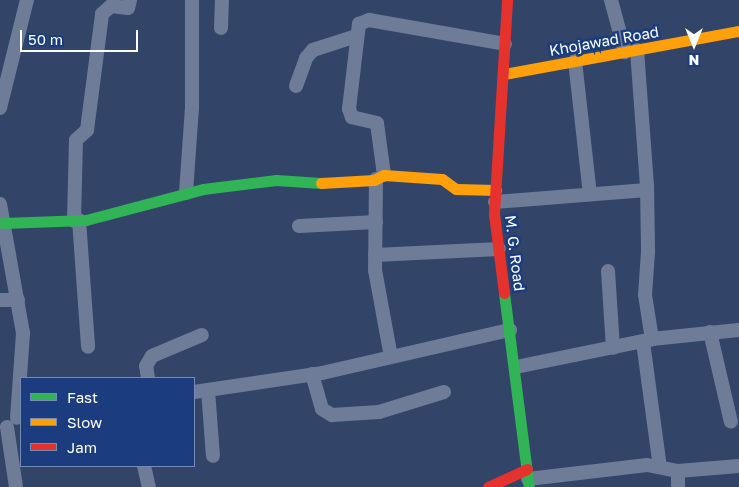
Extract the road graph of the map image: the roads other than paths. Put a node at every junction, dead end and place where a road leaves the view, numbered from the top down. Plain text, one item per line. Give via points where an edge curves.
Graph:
1 (26, 0) edge
2 (130, 0) edge
3 (192, 0) edge
4 (222, 0) edge
5 (507, 0) edge
6 (611, 0) edge
7 (221, 28) dead end
8 (739, 31) edge
9 (356, 36) junction
10 (505, 44) junction
11 (631, 51) junction
12 (576, 61) junction
13 (504, 74) junction
14 (296, 86) dead end
15 (0, 108) edge
16 (380, 177) junction
17 (647, 190) junction
18 (186, 193) junction
19 (590, 194) junction
20 (496, 196) junction
21 (0, 204) edge
22 (76, 220) junction
23 (376, 222) junction
24 (3, 223) junction
25 (299, 226) dead end
26 (499, 249) junction
27 (375, 255) junction
28 (608, 271) dead end
29 (0, 300) edge
30 (18, 300) junction
31 (510, 330) junction
32 (739, 330) edge
33 (710, 332) junction
34 (202, 334) dead end
35 (648, 341) junction
36 (88, 347) dead end
37 (613, 348) junction
38 (391, 357) junction
39 (516, 368) junction
40 (312, 374) junction
41 (148, 377) edge
42 (201, 391) edge
43 (444, 392) dead end
44 (11, 422) edge
45 (731, 422) dead end
46 (213, 456) dead end
47 (739, 466) edge
48 (144, 467) edge
49 (660, 467) junction
50 (678, 470) junction
51 (528, 478) edge
52 (16, 487) edge
53 (149, 487) edge
54 (488, 487) edge
55 (678, 487) edge

1 - 15 street
2 - 22 street via 128,8 111,6 102,14 87,130 76,140
3 - 18 street via 192,108
4 - 7 street
5 - 10 street, M. G. Road
6 - 11 street
8 - 11 street, Khojawad Road
9 - 10 street via 359,24 369,20
9 - 14 street via 313,50 306,58
9 - 16 street via 349,109 352,117 377,123
10 - 13 street, M. G. Road
11 - 12 street, Khojawad Road
11 - 17 street
12 - 13 street, Khojawad Road
12 - 19 street
13 - 20 street, M. G. Road
16 - 18 street via 322,183 276,180
16 - 20 street via 442,179 456,189
16 - 23 street
17 - 19 street
17 - 35 street via 645,295
18 - 22 street
19 - 20 street
20 - 26 street, M. G. Road
21 - 24 street
22 - 24 street
22 - 36 street
23 - 25 street
23 - 27 street
24 - 30 street
26 - 27 street
26 - 31 street, M. G. Road
27 - 38 street via 376,280
28 - 37 street
29 - 30 street
30 - 44 street via 23,333
31 - 38 street
31 - 39 street, M. G. Road
32 - 33 street
33 - 35 street
33 - 45 street
34 - 41 street via 152,356 146,366
35 - 37 street
35 - 49 street
37 - 39 street
38 - 40 street
39 - 51 street, M. G. Road
40 - 42 street
40 - 43 street via 322,409 332,415 379,412
42 - 46 street
44 - 52 street
47 - 50 street
48 - 53 street
49 - 50 street
49 - 51 street via 646,465
50 - 55 street
51 - 54 street

